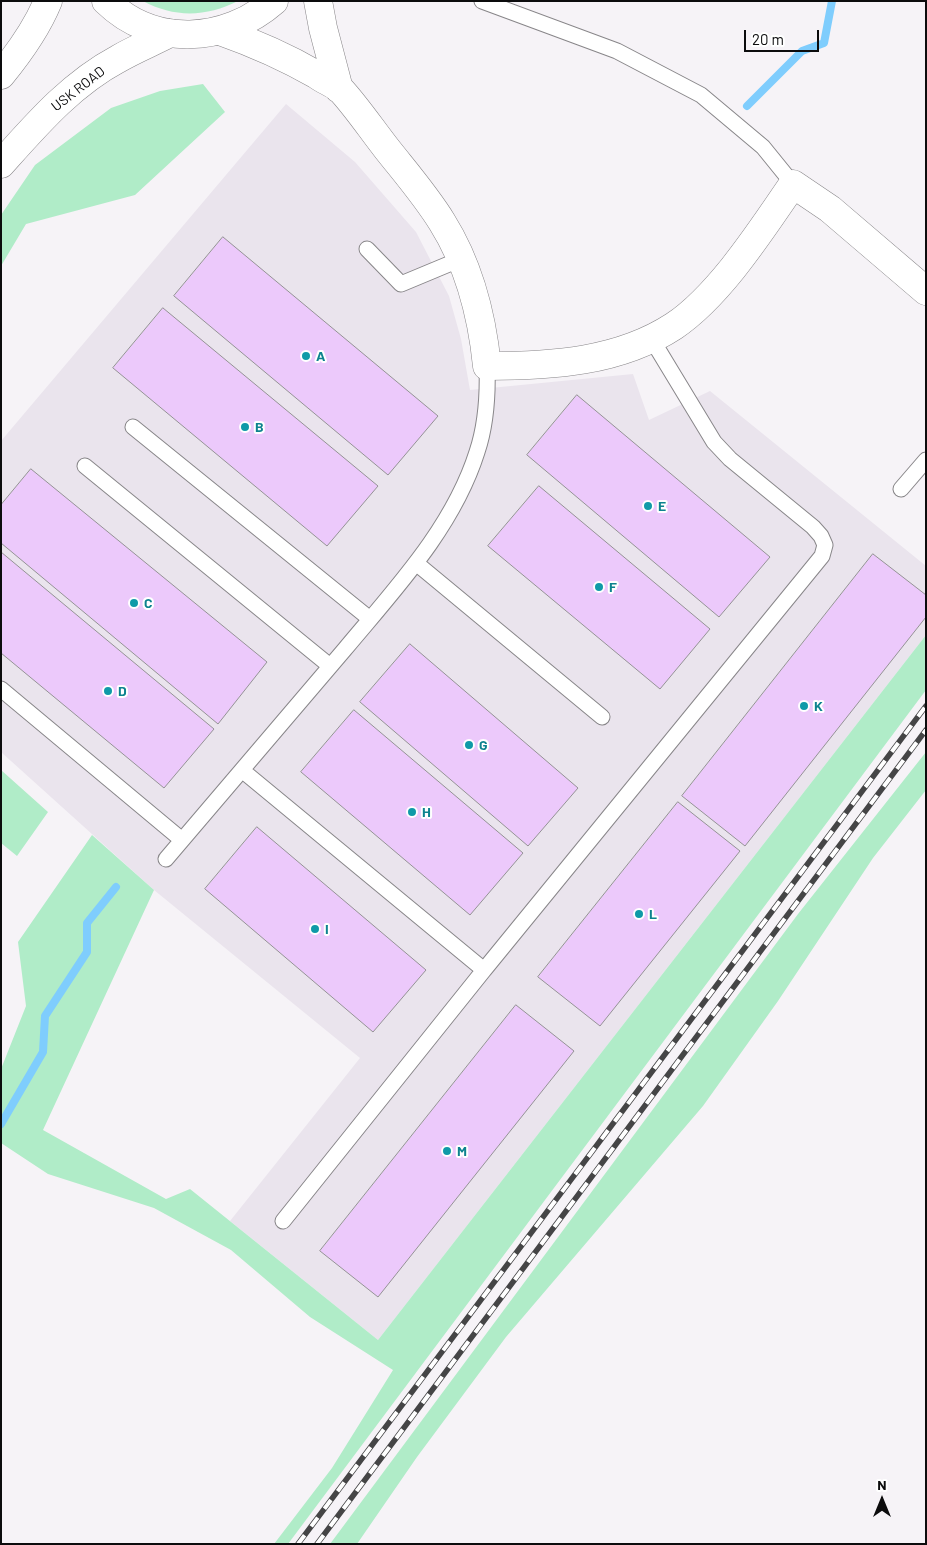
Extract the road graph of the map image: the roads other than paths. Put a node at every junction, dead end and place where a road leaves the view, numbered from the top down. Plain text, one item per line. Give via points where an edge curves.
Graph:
1 (48, 1) edge
2 (106, 1) edge
3 (274, 1) edge
4 (318, 1) edge
5 (482, 1) edge
6 (220, 31) junction
7 (170, 33) junction
8 (1, 75) edge
9 (339, 88) junction
10 (1, 164) edge
11 (793, 184) junction
12 (368, 250) dead end
13 (461, 259) junction
14 (926, 291) edge
15 (651, 338) junction
16 (487, 366) junction
17 (133, 427) dead end
18 (926, 460) edge
19 (85, 466) dead end
20 (901, 489) dead end
21 (416, 563) junction
22 (370, 619) junction
23 (330, 666) junction
24 (1, 689) edge
25 (602, 717) dead end
26 (243, 770) junction
27 (182, 840) junction
28 (166, 859) dead end
29 (484, 970) junction
30 (283, 1221) dead end

1 - 8 main road via 28,38
2 - 7 main road via 130,19
3 - 6 main road via 242,23
4 - 9 main road
5 - 11 lane via 617,51 701,95 762,147
6 - 7 main road via 196,35
6 - 9 main road via 262,46
7 - 10 main road, USK ROAD via 117,59 73,90
9 - 13 main road via 429,202
11 - 14 main road via 830,209
11 - 15 main road via 715,288 674,325
12 - 13 lane via 401,284
13 - 16 main road via 478,310
15 - 16 main road via 612,354 583,361
15 - 29 lane via 714,442 813,527 825,545 822,556
16 - 21 lane via 488,397 478,452 440,530
17 - 22 lane
18 - 20 lane
19 - 23 lane
21 - 22 lane
21 - 25 lane
22 - 23 lane
23 - 26 lane
24 - 27 lane
26 - 27 lane
26 - 29 lane
27 - 28 lane
29 - 30 lane

